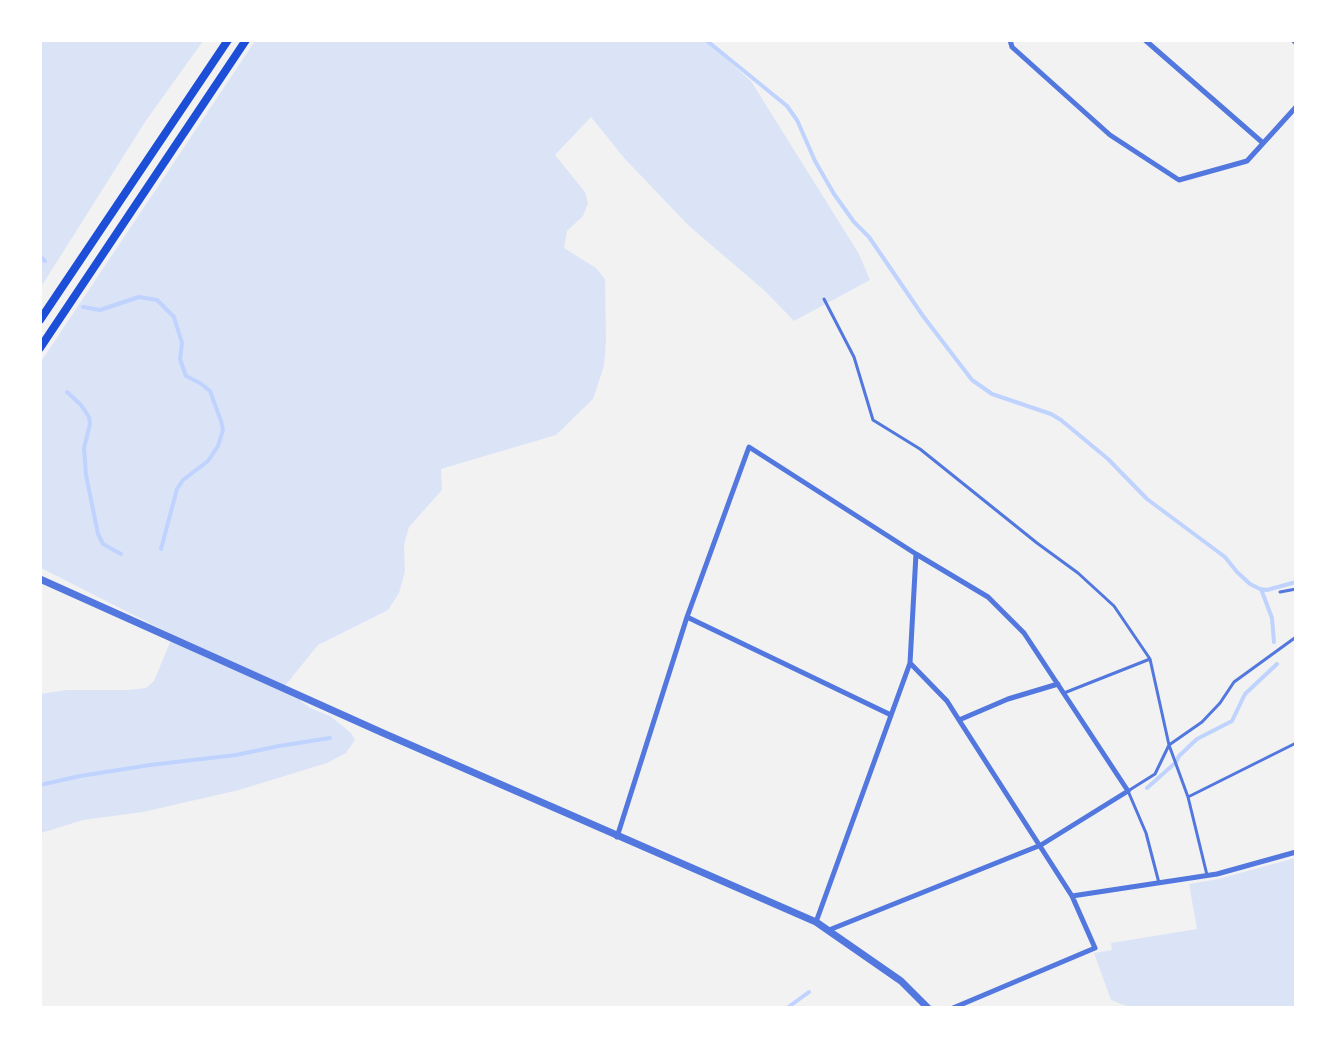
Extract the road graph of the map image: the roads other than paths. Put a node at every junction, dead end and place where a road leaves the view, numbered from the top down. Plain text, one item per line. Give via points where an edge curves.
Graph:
1 (228, 40) edge
2 (246, 40) edge
3 (1010, 40) edge
4 (1145, 40) edge
5 (1296, 107) edge
6 (1263, 143) junction
7 (824, 299) dead end
8 (40, 321) edge
9 (40, 348) edge
10 (916, 554) junction
11 (40, 579) edge
12 (1296, 589) edge
13 (1280, 592) dead end
14 (687, 617) junction
15 (1296, 637) edge
16 (1150, 659) junction
17 (910, 663) junction
18 (1058, 684) junction
19 (1064, 693) junction
20 (891, 715) junction
21 (959, 720) junction
22 (1296, 743) edge
23 (1169, 745) junction
24 (1128, 791) junction
25 (1188, 796) junction
26 (617, 837) junction
27 (1041, 845) junction
28 (1296, 852) edge
29 (1207, 875) junction
30 (1159, 883) junction
31 (1072, 896) junction
32 (816, 922) junction
33 (830, 930) junction
34 (928, 1008) edge
35 (953, 1008) edge

1 - 8 main road
2 - 9 main road
3 - 6 street via 1012,47 1110,135 1179,180 1247,162
4 - 6 street
5 - 6 street
7 - 16 lane via 854,357 873,420 920,449 1078,573 1114,606
10 - 14 street via 749,447
10 - 17 street
10 - 18 street via 988,597 1024,633
11 - 26 street
12 - 13 lane
14 - 20 street
14 - 26 street
15 - 23 lane via 1234,682 1202,722
16 - 19 lane
16 - 23 lane
17 - 20 street
17 - 21 street via 947,701
18 - 19 street
18 - 21 street
19 - 24 street
20 - 32 street
21 - 27 street
22 - 25 lane
23 - 24 lane via 1155,774
23 - 25 lane
24 - 27 street
24 - 30 lane via 1146,833
25 - 29 lane
26 - 32 street
27 - 31 street
27 - 33 street
28 - 29 street
29 - 30 street
30 - 31 street
31 - 35 street via 1095,948
32 - 33 street
33 - 34 street via 900,981

